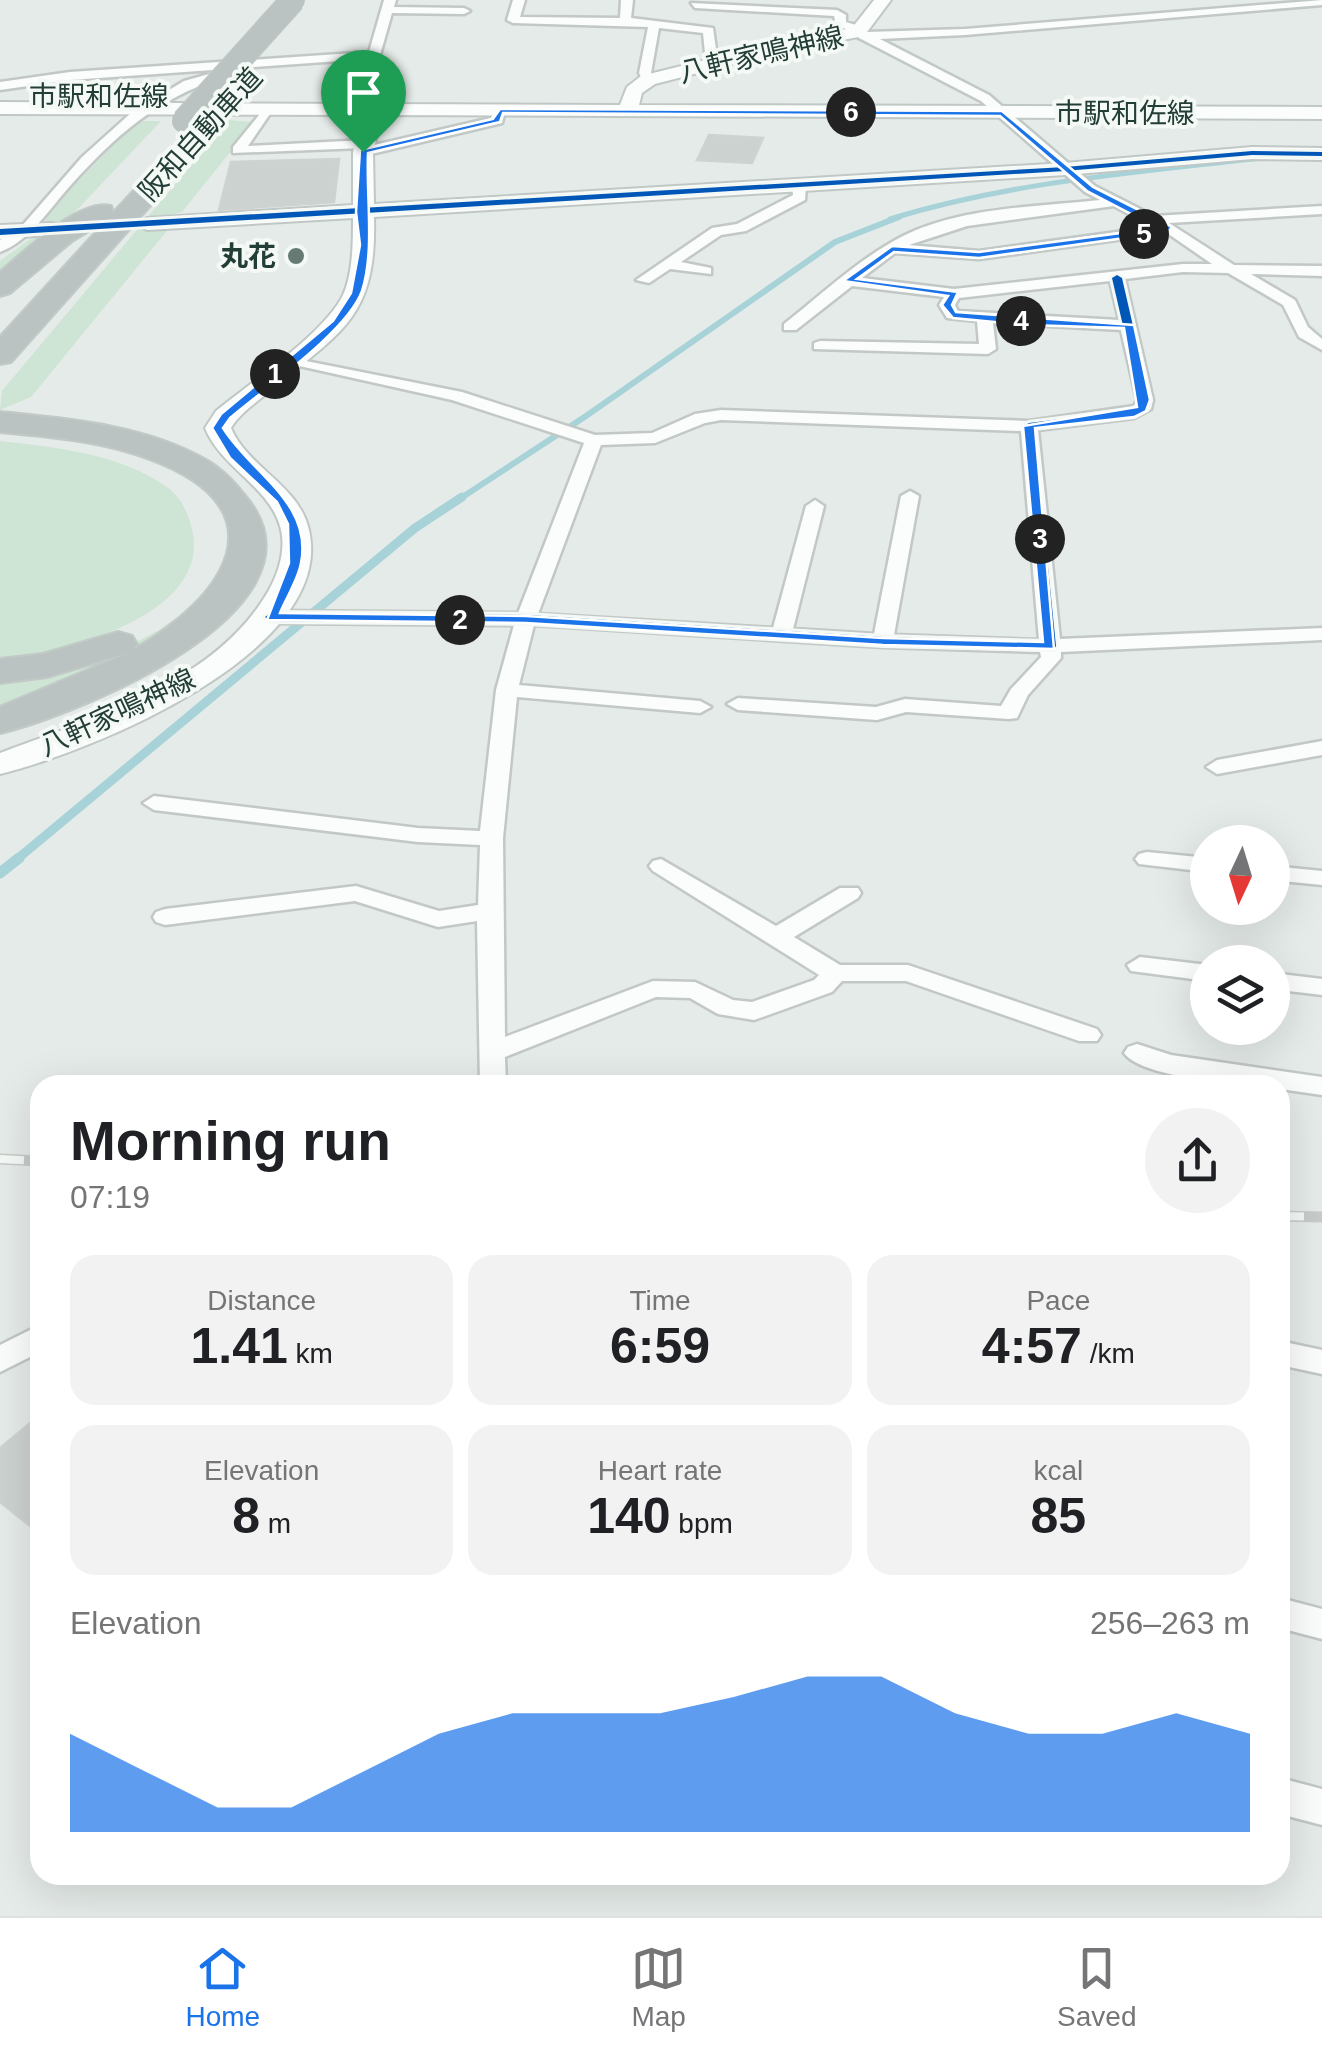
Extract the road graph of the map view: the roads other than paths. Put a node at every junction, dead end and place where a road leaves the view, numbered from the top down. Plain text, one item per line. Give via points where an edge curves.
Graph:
1 (294, 0) edge
2 (317, 0) edge
3 (519, 0) edge
4 (627, 0) edge
5 (883, 0) edge
6 (1322, 2) edge
7 (390, 5) edge
8 (695, 5) dead end
9 (720, 6) junction
10 (464, 10) dead end
11 (712, 18) dead end
12 (625, 21) junction
13 (654, 25) junction
14 (861, 33) junction
15 (374, 55) junction
16 (228, 64) junction
17 (712, 64) junction
18 (648, 80) junction
19 (0, 86) edge
20 (0, 96) edge
21 (166, 96) junction
22 (985, 98) junction
23 (1322, 100) edge
24 (375, 103) junction
25 (630, 104) junction
26 (0, 108) edge
27 (144, 108) junction
28 (268, 108) junction
29 (500, 111) junction
30 (1002, 113) junction
31 (1322, 113) edge
32 (364, 148) junction
33 (1322, 154) edge
34 (1065, 169) junction
35 (799, 185) junction
36 (1115, 202) junction
37 (1322, 210) edge
38 (101, 212) junction
39 (361, 212) junction
40 (1151, 220) junction
41 (147, 224) dead end
42 (50, 229) dead end
43 (1168, 229) junction
44 (15, 231) edge
45 (0, 248) edge
46 (892, 248) junction
47 (668, 264) junction
48 (1227, 267) junction
49 (706, 271) dead end
50 (1322, 271) edge
51 (78, 273) junction
52 (1116, 278) junction
53 (644, 280) dead end
54 (848, 281) junction
55 (0, 287) edge
56 (954, 294) junction
57 (984, 317) junction
58 (0, 322) edge
59 (1129, 325) junction
60 (790, 327) dead end
61 (1322, 345) edge
62 (820, 346) dead end
63 (0, 355) edge
64 (292, 360) junction
65 (0, 374) edge
66 (0, 422) edge
67 (1029, 426) junction
68 (0, 434) edge
69 (594, 440) junction
70 (910, 496) dead end
71 (815, 506) dead end
72 (282, 618) junction
73 (526, 620) junction
74 (1322, 634) edge
75 (781, 635) junction
76 (883, 642) junction
77 (1050, 646) junction
78 (0, 671) edge
79 (508, 690) junction
80 (738, 704) dead end
81 (700, 707) dead end
82 (0, 721) edge
83 (1322, 748) edge
84 (0, 764) edge
85 (1218, 767) dead end
86 (154, 804) dead end
87 (490, 838) junction
88 (1147, 859) dead end
89 (1190, 864) edge
90 (660, 866) dead end
91 (1290, 875) edge
92 (1322, 878) edge
93 (849, 894) dead end
94 (490, 911) junction
95 (165, 918) dead end
96 (776, 937) junction
97 (1140, 966) dead end
98 (1190, 971) edge
99 (835, 973) junction
100 (1290, 983) edge
101 (1322, 987) edge
102 (1088, 1035) dead end
103 (492, 1052) junction
104 (1137, 1053) dead end
105 (492, 1075) edge
106 (1245, 1075) edge
107 (1290, 1081) edge
108 (1322, 1086) edge
109 (30, 1343) edge
110 (1290, 1355) edge
111 (0, 1360) edge
112 (1322, 1362) edge
113 (1290, 1616) edge
114 (1322, 1624) edge
115 (1290, 1799) edge
116 (1322, 1807) edge

1 - 38 highway, 阪和自動車道, bridge
2 - 51 highway, 阪和自動車道
3 - 12 street via 513,20
4 - 12 street
5 - 14 street, 八軒家鳴神線
6 - 14 street via 965,32
7 - 10 street
7 - 15 street
8 - 9 street
9 - 11 street
9 - 14 street via 836,14 840,24
12 - 13 street
13 - 17 street via 709,30
13 - 18 street
14 - 17 street, 八軒家鳴神線
14 - 22 street
15 - 16 street
15 - 24 street
16 - 19 street
16 - 21 street via 218,76 192,80
17 - 18 street, 八軒家鳴神線
18 - 25 street, 八軒家鳴神線
20 - 21 street, 市駅和佐線
21 - 24 street, 市駅和佐線
21 - 27 street
22 - 23 street, 市駅和佐線
22 - 25 street, 市駅和佐線
22 - 30 street
24 - 25 street
24 - 28 street, 市駅和佐線
24 - 29 street
24 - 32 street, 八軒家鳴神線
25 - 29 street
25 - 30 street, 市駅和佐線
26 - 27 street, 市駅和佐線
27 - 28 street, 市駅和佐線
27 - 44 street
28 - 32 street via 238,150
29 - 32 street via 497,120
30 - 31 street, 市駅和佐線
30 - 34 street
32 - 39 street, 八軒家鳴神線
33 - 34 street via 1252,153
34 - 35 street
34 - 36 street
35 - 39 street
35 - 47 street via 800,197 742,228 717,232
36 - 40 street
36 - 46 street via 954,225
37 - 40 street
38 - 55 highway
38 - 58 highway, 阪和自動車道
39 - 41 street
39 - 64 street, 八軒家鳴神線 via 364,245 356,293 337,323
40 - 43 street
42 - 44 street
43 - 46 street via 979,255
43 - 48 street
44 - 45 street
46 - 54 street
47 - 49 street
47 - 53 street
48 - 50 street
48 - 52 street
48 - 61 street via 1290,303 1311,342
51 - 63 highway, 阪和自動車道
51 - 65 highway
52 - 56 street
52 - 59 street
54 - 56 street
54 - 60 street
56 - 57 street via 947,305 953,314
57 - 59 street
57 - 62 street via 988,349
59 - 67 street via 1142,408
64 - 69 street via 456,396
64 - 72 street, 八軒家鳴神線 via 218,428 294,524 295,563
66 - 82 highway via 100,435 181,460 227,491 248,534 243,567 207,616 110,676
67 - 69 street via 721,415 655,438
67 - 77 street
68 - 78 highway via 86,448 156,470 199,497 218,538 196,591 154,625 90,654
69 - 73 street
70 - 76 street
71 - 75 street
72 - 73 street
72 - 84 street, 八軒家鳴神線 via 189,682
73 - 75 street
73 - 79 street
74 - 77 street
75 - 76 street
76 - 77 street
77 - 80 street via 1051,658 1009,713 905,705 877,714
79 - 81 street
79 - 87 street
83 - 85 street
86 - 87 street
87 - 94 street
88 - 89 street
90 - 96 street
91 - 92 street
93 - 96 street
94 - 95 street via 438,918 356,893
94 - 103 street
96 - 99 street
97 - 98 street
99 - 102 street via 908,972
99 - 103 street via 824,986 754,1011 727,1008 695,990 653,989
100 - 101 street
103 - 105 street
104 - 106 street
107 - 108 street
109 - 111 street
110 - 112 street
113 - 114 street
115 - 116 street

